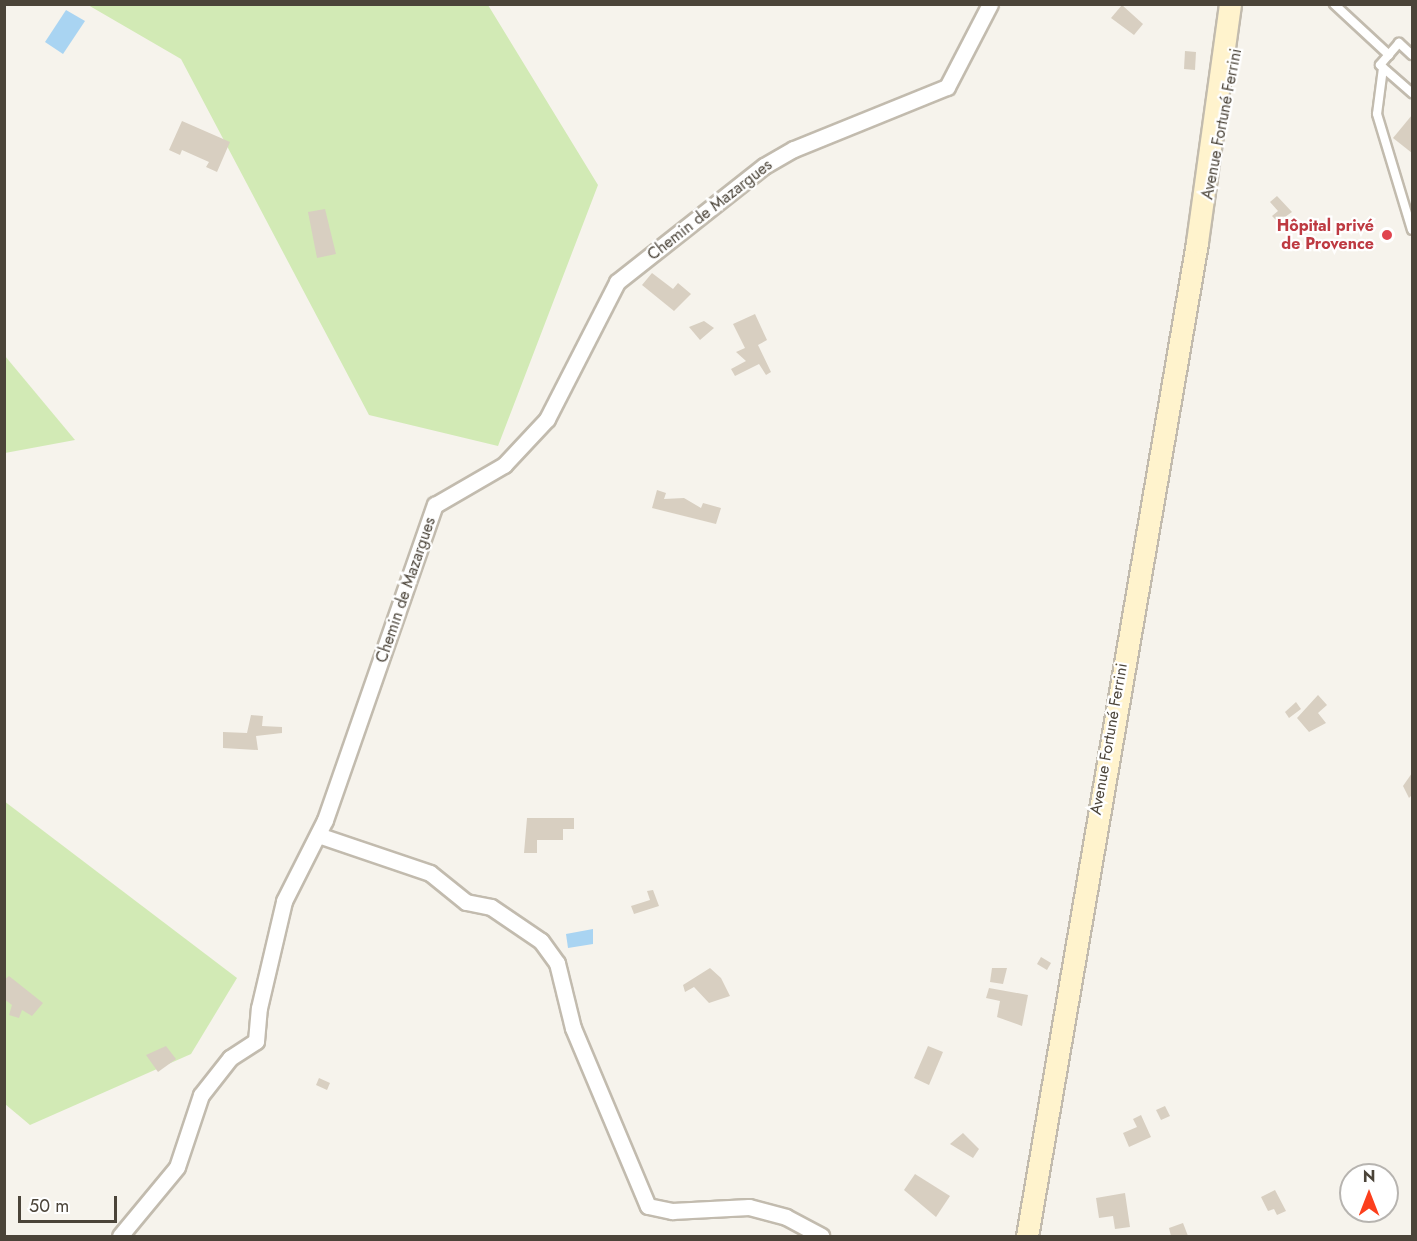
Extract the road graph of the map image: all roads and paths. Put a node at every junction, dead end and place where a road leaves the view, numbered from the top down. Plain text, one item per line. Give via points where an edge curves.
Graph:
1 (990, 4) edge
2 (1230, 4) edge
3 (1244, 4) edge
4 (1334, 4) edge
5 (1389, 54) junction
6 (1413, 55) edge
7 (1383, 68) junction
8 (1413, 93) edge
9 (1413, 230) edge
10 (1197, 242) junction
11 (318, 836) junction
12 (120, 1236) edge
13 (821, 1236) edge
14 (1027, 1236) edge

1 - 11 street, Chemin de Mazargues via 947,87 794,149 764,166 617,282 547,419 504,465 435,505
2 - 10 main road, Avenue Fortuné Ferrini
3 - 10 main road, Avenue Fortuné Ferrini via 1227,111
4 - 5 lane
5 - 6 lane via 1399,43
5 - 7 lane via 1380,65
7 - 8 lane
7 - 9 lane via 1377,114
10 - 14 main road, Avenue Fortuné Ferrini
11 - 12 street, Chemin de Mazargues via 284,901 259,1008 256,1041 230,1058 201,1095 177,1167
11 - 13 street via 347,849 430,873 466,902 491,907 541,941 556,963 573,1028 648,1206 672,1210 749,1207 786,1217

